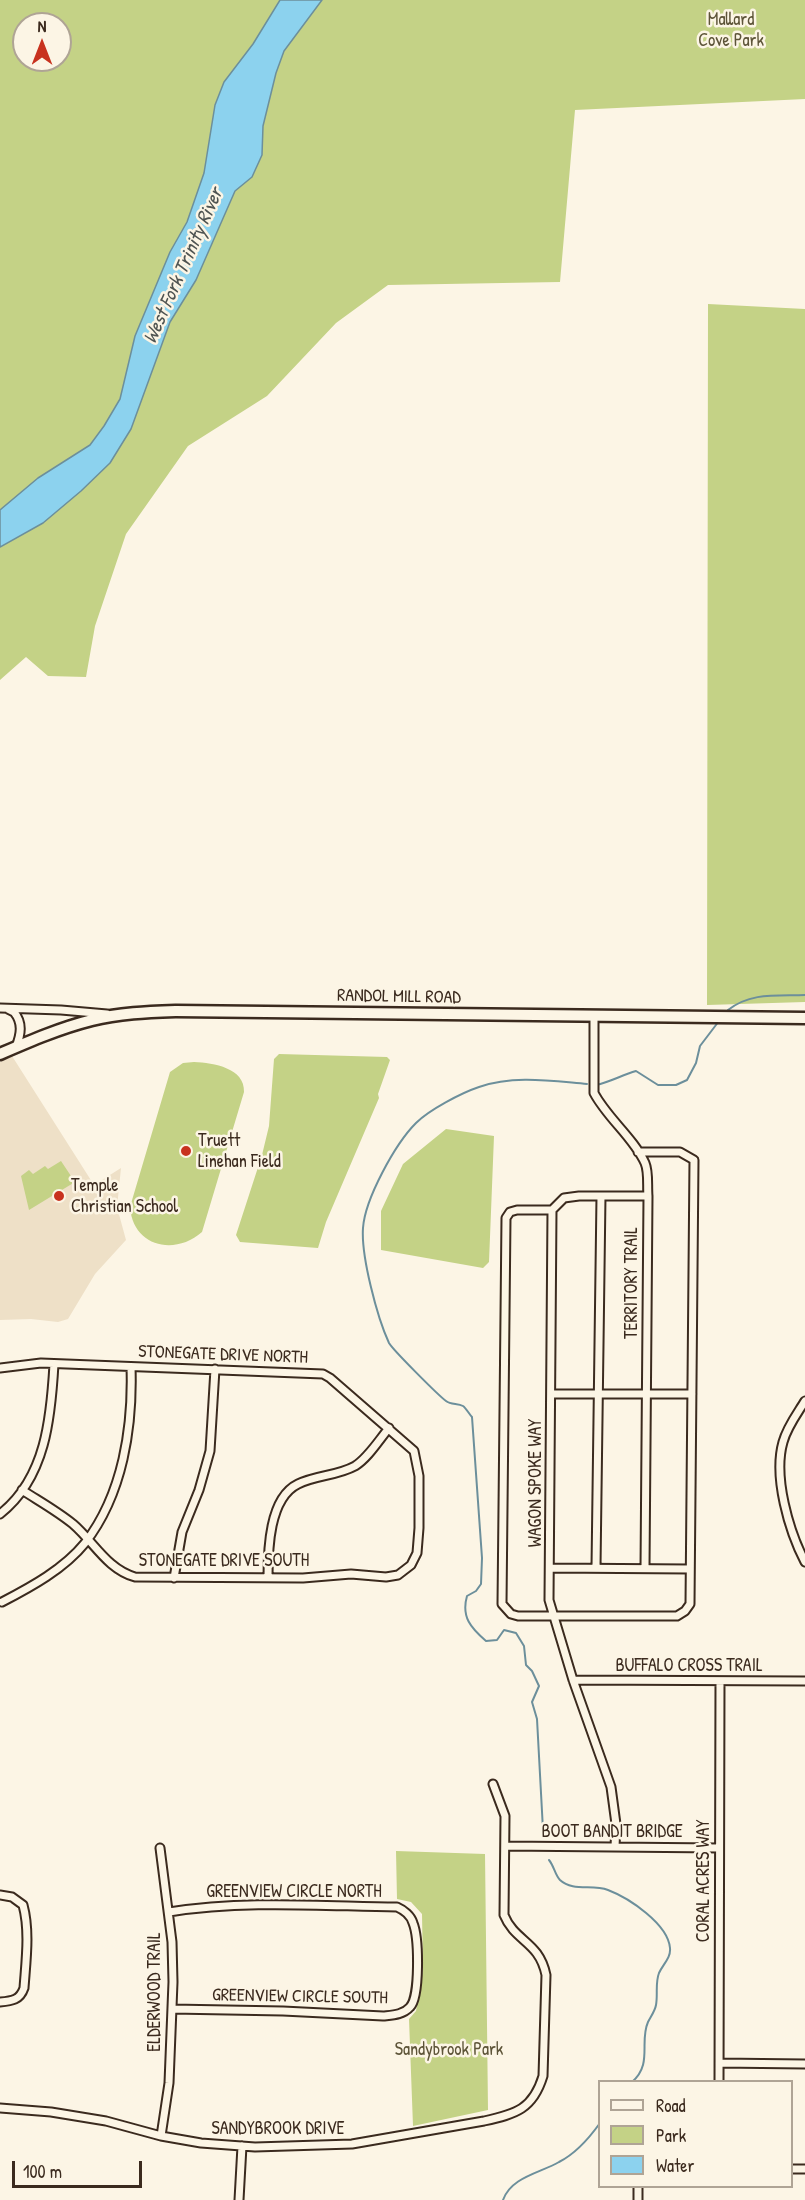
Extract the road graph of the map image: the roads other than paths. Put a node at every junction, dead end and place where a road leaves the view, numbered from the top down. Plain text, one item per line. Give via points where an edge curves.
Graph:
1 (3, 1008) edge
2 (119, 1015) junction
3 (594, 1017) junction
4 (805, 1018) edge
5 (16, 1047) junction
6 (0, 1054) edge
7 (638, 1152) junction
8 (601, 1196) junction
9 (648, 1196) junction
10 (552, 1210) junction
11 (54, 1364) junction
12 (131, 1367) junction
13 (0, 1368) edge
14 (215, 1369) junction
15 (552, 1394) junction
16 (597, 1394) junction
17 (646, 1394) junction
18 (692, 1394) junction
19 (805, 1401) edge
20 (389, 1428) junction
21 (22, 1490) junction
22 (0, 1514) edge
23 (87, 1538) junction
24 (414, 1560) joint
25 (805, 1562) edge
26 (596, 1567) junction
27 (645, 1567) junction
28 (550, 1568) junction
29 (690, 1569) junction
30 (268, 1577) junction
31 (174, 1578) junction
32 (2, 1602) dead end
33 (554, 1616) junction
34 (573, 1680) junction
35 (720, 1681) junction
36 (805, 1681) edge
37 (494, 1784) dead end
38 (504, 1846) junction
39 (615, 1847) junction
40 (160, 1848) dead end
41 (720, 1848) junction
42 (0, 1895) edge
43 (169, 1912) junction
44 (416, 1958) joint
45 (0, 2002) edge
46 (172, 2009) junction
47 (719, 2062) junction
48 (805, 2064) edge
49 (719, 2080) edge
50 (0, 2108) edge
51 (161, 2136) junction
52 (242, 2146) junction
53 (239, 2200) edge

1 - 2 street
1 - 5 street via 14,1012 20,1023
2 - 3 main road, RANDOL MILL ROAD via 176,1011
2 - 5 main road, RANDOL MILL ROAD via 67,1028
3 - 4 main road, RANDOL MILL ROAD
3 - 7 street, TERRITORY TRAIL via 594,1093
5 - 6 main road, RANDOL MILL ROAD
7 - 9 street, TERRITORY TRAIL via 646,1165
7 - 18 street via 680,1152 694,1160
8 - 9 street
8 - 10 street via 564,1198
8 - 16 street
9 - 17 street, TERRITORY TRAIL
10 - 15 street, WAGON SPOKE WAY
10 - 33 street via 517,1210 506,1218 502,1604 518,1616
11 - 12 street, STONEGATE DRIVE NORTH
11 - 13 street, STONEGATE DRIVE NORTH
11 - 21 street via 47,1434
12 - 14 street, STONEGATE DRIVE NORTH
12 - 23 street via 131,1418 120,1469
14 - 20 street, STONEGATE DRIVE NORTH via 323,1374
14 - 31 street via 210,1451 200,1490 182,1532
15 - 16 street
15 - 28 street, WAGON SPOKE WAY
16 - 17 street
16 - 26 street
17 - 18 street
17 - 27 street, TERRITORY TRAIL
18 - 29 street
19 - 25 street via 783,1442 780,1476 791,1529
20 - 24 street, STONEGATE DRIVE NORTH via 414,1451 418,1462 419,1528
20 - 30 street via 356,1466 297,1484 284,1496 274,1517 268,1547
21 - 22 street
21 - 23 street, STONEGATE DRIVE SOUTH
23 - 31 street, STONEGATE DRIVE SOUTH via 123,1574 135,1578
23 - 32 street via 44,1579
24 - 30 street, STONEGATE DRIVE SOUTH via 398,1575 386,1577
26 - 27 street
26 - 28 street
27 - 29 street
28 - 33 street, WAGON SPOKE WAY via 549,1600
29 - 33 street via 690,1604 677,1616
30 - 31 street, STONEGATE DRIVE SOUTH
33 - 34 street, WAGON SPOKE WAY
34 - 35 street, BUFFALO CROSS TRAIL
34 - 39 street, WAGON SPOKE WAY via 611,1787
35 - 36 street, BUFFALO CROSS TRAIL
35 - 41 street, CORAL ACRES WAY
37 - 38 street via 505,1816
38 - 39 street, BOOT BANDIT BRIDGE
38 - 52 street, SANDYBROOK DRIVE via 504,1916 508,1926 537,1951 546,1975 545,2059 533,2100 504,2116 484,2121 352,2144
39 - 41 street, BOOT BANDIT BRIDGE
40 - 43 street, ELDERWOOD TRAIL
41 - 47 street, CORAL ACRES WAY
42 - 45 street via 23,1905 27,1948 22,1994 13,2001
43 - 44 street, GREENVIEW CIRCLE NORTH via 239,1904 397,1907 414,1924
43 - 46 street, ELDERWOOD TRAIL
44 - 46 street, GREENVIEW CIRCLE SOUTH via 415,1997 408,2009 398,2014
46 - 51 street, ELDERWOOD TRAIL via 169,2083
47 - 48 street
47 - 49 street, CORAL ACRES WAY
50 - 51 street, SANDYBROOK DRIVE via 106,2121
51 - 52 street, SANDYBROOK DRIVE
52 - 53 street

